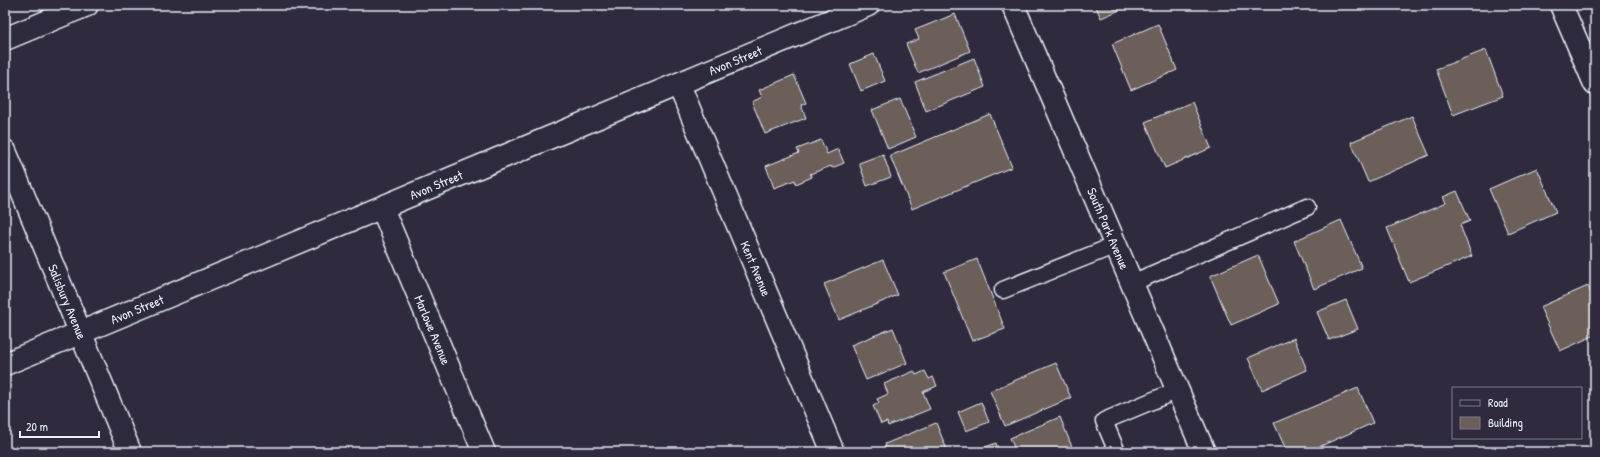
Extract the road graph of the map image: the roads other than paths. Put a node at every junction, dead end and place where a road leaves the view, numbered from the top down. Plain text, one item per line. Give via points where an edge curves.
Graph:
1 (87, 5) edge
2 (868, 5) edge
3 (1014, 5) edge
4 (1561, 5) edge
5 (5, 39) edge
6 (1595, 84) edge
7 (679, 85) junction
8 (5, 151) edge
9 (1307, 207) dead end
10 (382, 208) junction
11 (1116, 245) junction
12 (1132, 283) junction
13 (1003, 290) dead end
14 (80, 333) junction
15 (5, 364) edge
16 (1178, 390) junction
17 (130, 452) edge
18 (484, 452) edge
19 (833, 452) edge
20 (1117, 452) edge
21 (1204, 452) edge

1 - 5 street
2 - 7 street, Avon Street
3 - 11 street, South Park Avenue
4 - 6 street
7 - 10 street, Avon Street
7 - 19 street, Kent Avenue
8 - 14 street, Salisbury Avenue
9 - 12 lane
10 - 14 street, Avon Street
10 - 18 street, Marlowe Avenue
11 - 12 street, South Park Avenue
11 - 13 lane
12 - 16 street, South Park Avenue
14 - 15 street, Avon Street
14 - 17 street, Salisbury Avenue
16 - 20 lane via 1104,421
16 - 21 street, South Park Avenue

